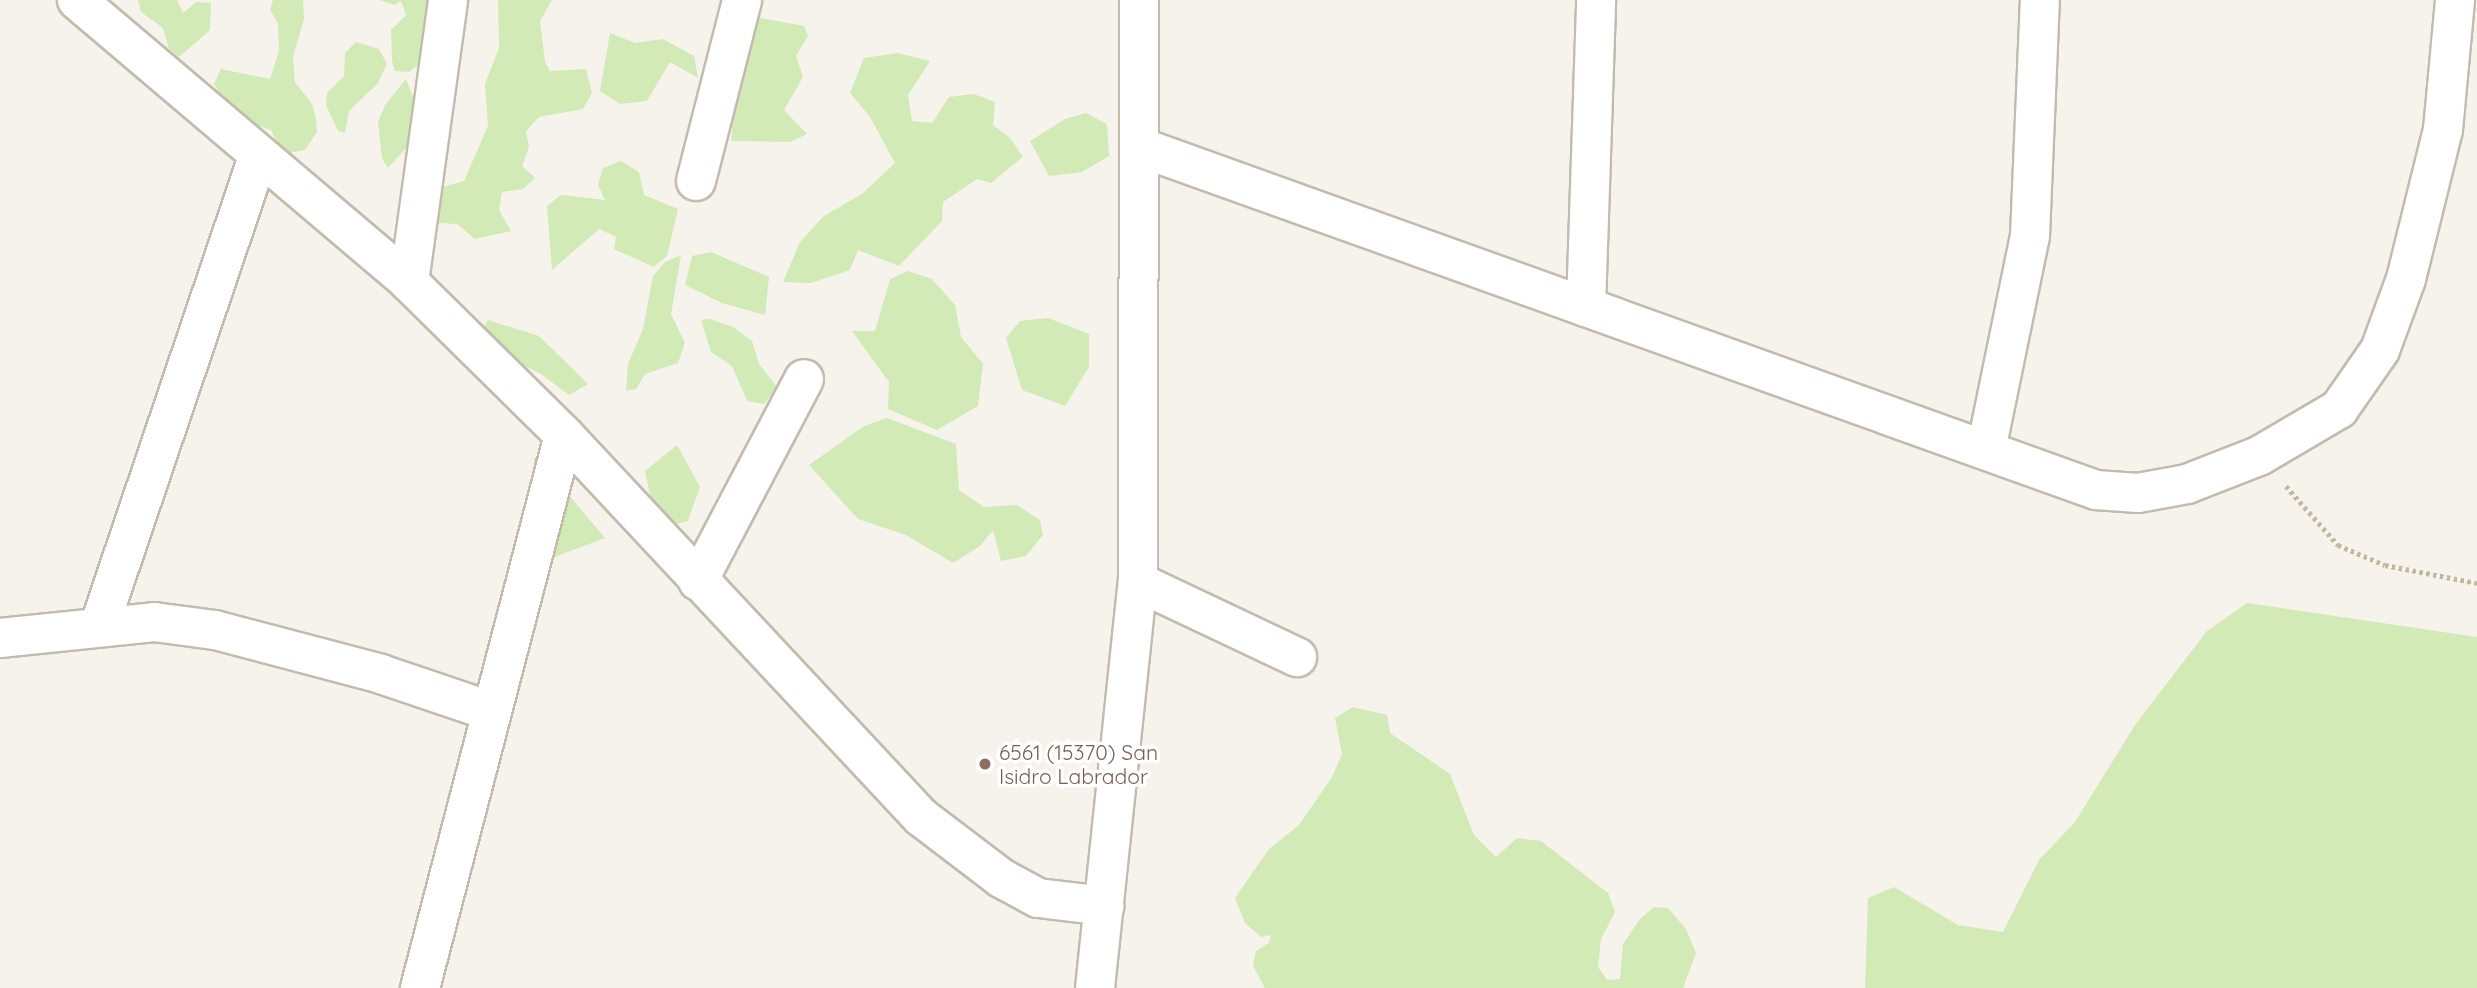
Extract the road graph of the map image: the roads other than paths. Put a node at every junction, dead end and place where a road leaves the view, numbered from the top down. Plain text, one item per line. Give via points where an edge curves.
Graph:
1 (77, 0) edge
2 (448, 0) edge
3 (742, 0) edge
4 (1139, 0) edge
5 (1596, 0) edge
6 (2040, 0) edge
7 (2455, 0) edge
8 (1140, 148) junction
9 (260, 155) junction
10 (696, 181) dead end
11 (409, 282) junction
12 (1586, 307) junction
13 (804, 379) dead end
14 (564, 435) junction
15 (1986, 450) junction
16 (698, 581) junction
17 (1138, 582) junction
18 (99, 626) junction
19 (0, 638) edge
20 (1297, 657) dead end
21 (490, 711) junction
22 (1105, 906) junction
23 (419, 988) edge
24 (1095, 988) edge

1 - 9 street
2 - 11 street
3 - 10 street
4 - 8 street
5 - 12 street
6 - 15 street via 2029,236
7 - 15 street via 2443,130 2406,279 2380,350 2339,409 2259,457 2187,484 2138,493 2096,490
8 - 12 street
8 - 17 street
9 - 11 street
9 - 18 street
11 - 14 street
12 - 15 street
13 - 16 street
14 - 16 street
14 - 21 street
16 - 22 street via 921,817 956,846 1038,898
17 - 20 street
17 - 22 street
18 - 19 street
18 - 21 street via 154,622 215,630 381,674
21 - 23 street
22 - 24 street

